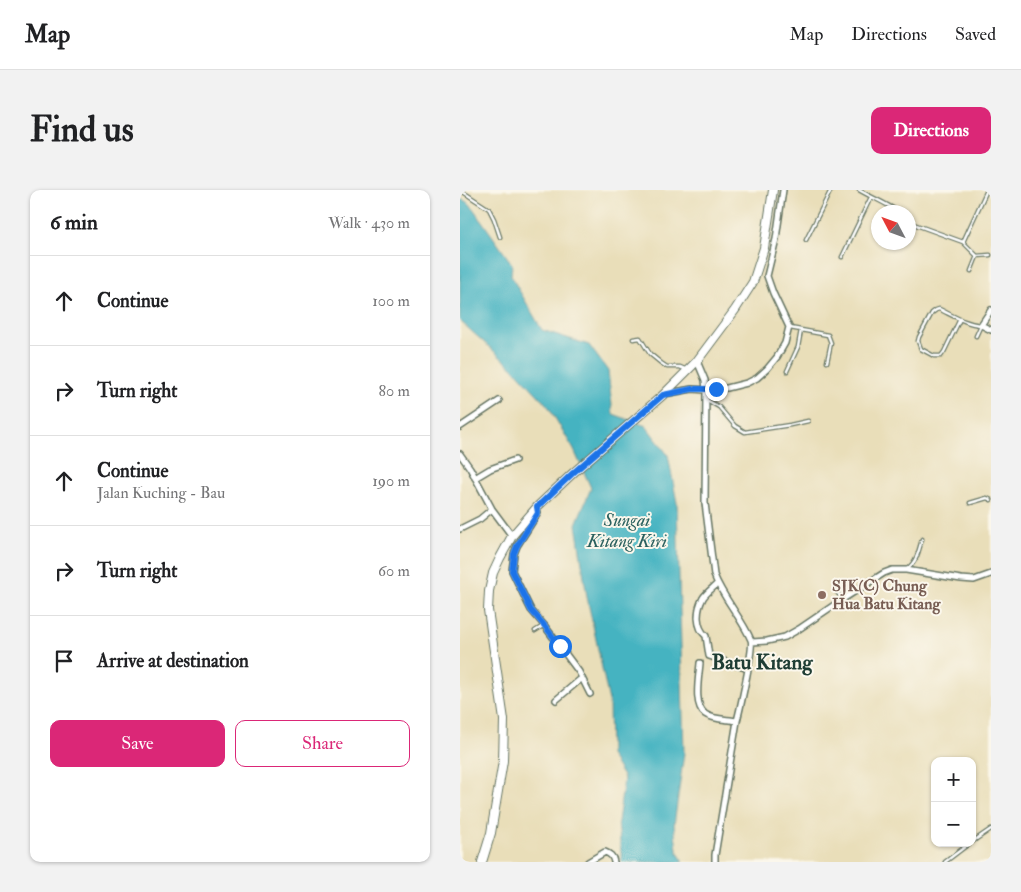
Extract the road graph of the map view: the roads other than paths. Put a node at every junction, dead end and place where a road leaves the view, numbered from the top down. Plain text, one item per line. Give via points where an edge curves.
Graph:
1 (460, 190) edge
2 (773, 190) edge
3 (783, 190) edge
4 (831, 190) edge
5 (859, 190) edge
6 (987, 190) edge
7 (871, 197) junction
8 (888, 205) edge
9 (916, 225) edge
10 (500, 238) dead end
11 (806, 240) dead end
12 (963, 242) junction
13 (990, 255) edge
14 (977, 256) junction
15 (842, 257) dead end
16 (971, 271) dead end
17 (991, 310) edge
18 (960, 319) junction
19 (981, 325) junction
20 (788, 327) junction
21 (801, 330) junction
22 (991, 330) edge
23 (976, 336) dead end
24 (634, 339) dead end
25 (697, 361) junction
26 (827, 362) dead end
27 (688, 370) junction
28 (787, 371) dead end
29 (706, 390) junction
30 (663, 395) junction
31 (706, 399) junction
32 (498, 401) dead end
33 (808, 421) dead end
34 (460, 427) edge
35 (460, 454) edge
36 (515, 460) dead end
37 (475, 478) junction
38 (991, 500) edge
39 (970, 503) dead end
40 (537, 507) junction
41 (492, 509) junction
42 (460, 529) edge
43 (512, 536) junction
44 (922, 539) dead end
45 (906, 570) junction
46 (991, 574) edge
47 (717, 584) junction
48 (836, 591) dead end
49 (843, 599) junction
50 (544, 625) junction
51 (535, 631) dead end
52 (752, 642) junction
53 (700, 663) dead end
54 (748, 669) junction
55 (582, 678) junction
56 (590, 694) dead end
57 (556, 700) dead end
58 (737, 721) junction
59 (991, 829) edge
60 (976, 840) edge
61 (966, 847) edge
62 (482, 862) edge
63 (588, 862) edge
64 (614, 862) edge
65 (715, 862) edge
66 (945, 862) edge

1 - 10 lane via 489,209
2 - 25 main road via 764,248 753,282
3 - 20 street via 767,276
4 - 11 lane
5 - 7 lane
6 - 12 lane
7 - 8 lane
7 - 15 lane
9 - 12 lane
12 - 14 lane
13 - 14 lane
14 - 16 lane
17 - 19 street
18 - 18 lane via 936,310 919,337 920,349 941,356
18 - 19 lane
19 - 22 street
19 - 23 lane
20 - 21 lane
20 - 29 street via 785,343 777,357 757,378 727,388
21 - 26 lane via 828,335 831,343
21 - 28 lane via 798,347
24 - 27 lane via 640,338 650,354 667,367
25 - 27 main road
25 - 29 street
27 - 30 main road
29 - 30 street via 692,389
29 - 31 street
30 - 40 main road
31 - 33 lane via 745,432
31 - 47 street via 705,503
32 - 34 street
35 - 37 street
36 - 37 street
37 - 41 street
38 - 39 lane via 987,498
40 - 43 main road
40 - 50 street via 538,513 517,546 512,571 531,610
41 - 42 street
41 - 43 street
43 - 62 main road via 493,573 488,601 504,720 503,761
44 - 45 lane via 917,557
45 - 46 street via 974,580
45 - 49 street via 884,573
47 - 52 street
47 - 54 street via 703,597 698,622 706,636 708,656
48 - 49 lane
49 - 52 street via 785,637
50 - 51 lane
50 - 55 street
52 - 54 street
53 - 58 street via 698,694 701,710 712,717
54 - 58 street
55 - 56 street
55 - 57 street
58 - 65 street
59 - 60 lane
61 - 66 lane
63 - 64 street via 605,852

